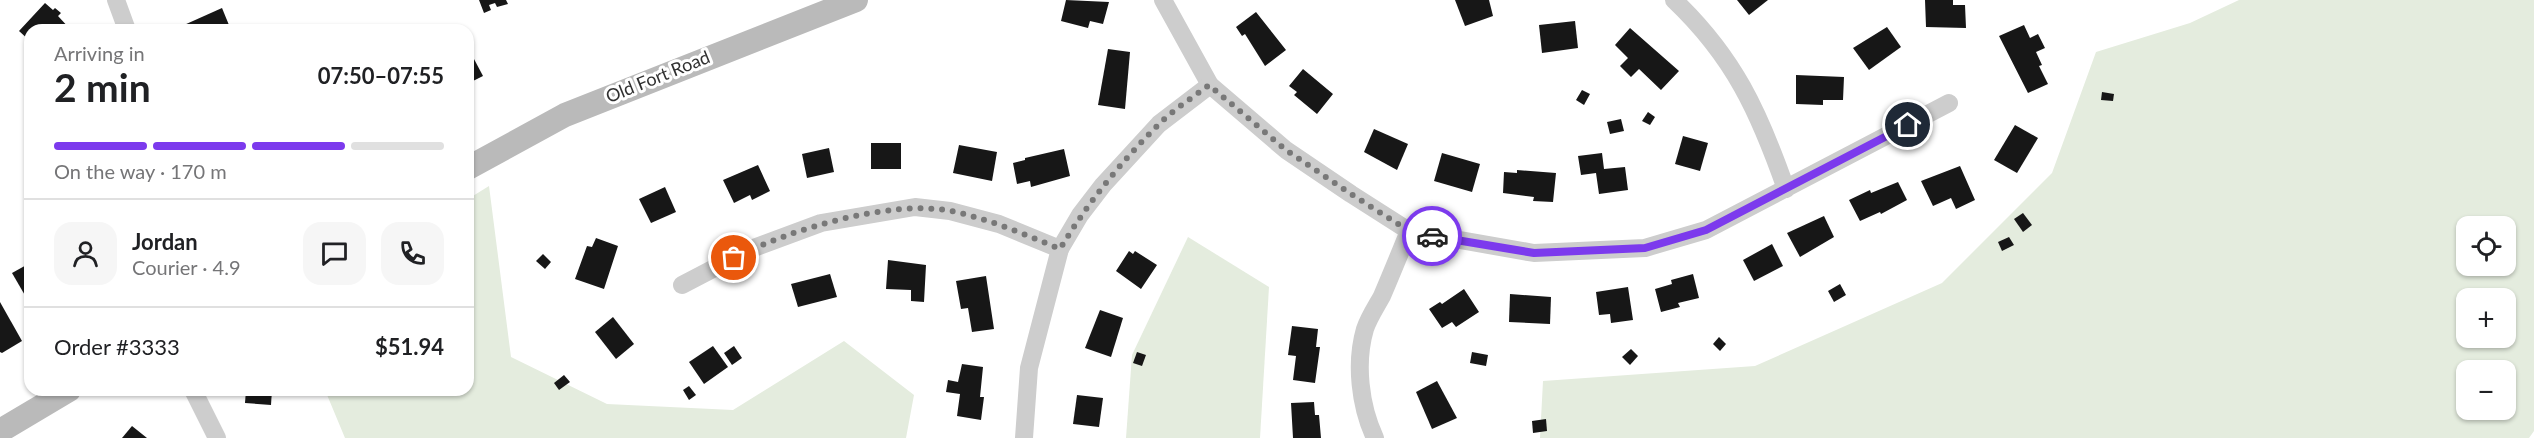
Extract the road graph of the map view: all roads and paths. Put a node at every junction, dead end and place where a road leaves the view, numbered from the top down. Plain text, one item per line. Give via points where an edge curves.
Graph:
1 (116, 0) edge
2 (855, 0) edge
3 (1164, 0) edge
4 (1674, 0) edge
5 (125, 24) edge
6 (1209, 85) junction
7 (1948, 103) dead end
8 (474, 165) edge
9 (1786, 189) junction
10 (1409, 231) junction
11 (1060, 249) junction
12 (682, 285) dead end
13 (59, 396) edge
14 (196, 396) edge
15 (0, 431) edge
16 (217, 438) edge
17 (1024, 438) edge
18 (1375, 438) edge

1 - 5 street
2 - 8 main road, Old Fort Road via 565,115
3 - 6 street
4 - 9 street via 1714,42 1737,75 1768,138
6 - 10 street via 1286,150
6 - 11 street via 1159,124 1080,215
7 - 9 street
9 - 10 street via 1706,230 1645,248 1534,253
10 - 18 street via 1362,343 1363,406
11 - 12 street via 999,224 950,211 915,207 821,224 751,249
11 - 17 street via 1029,368
13 - 15 main road
14 - 16 street

